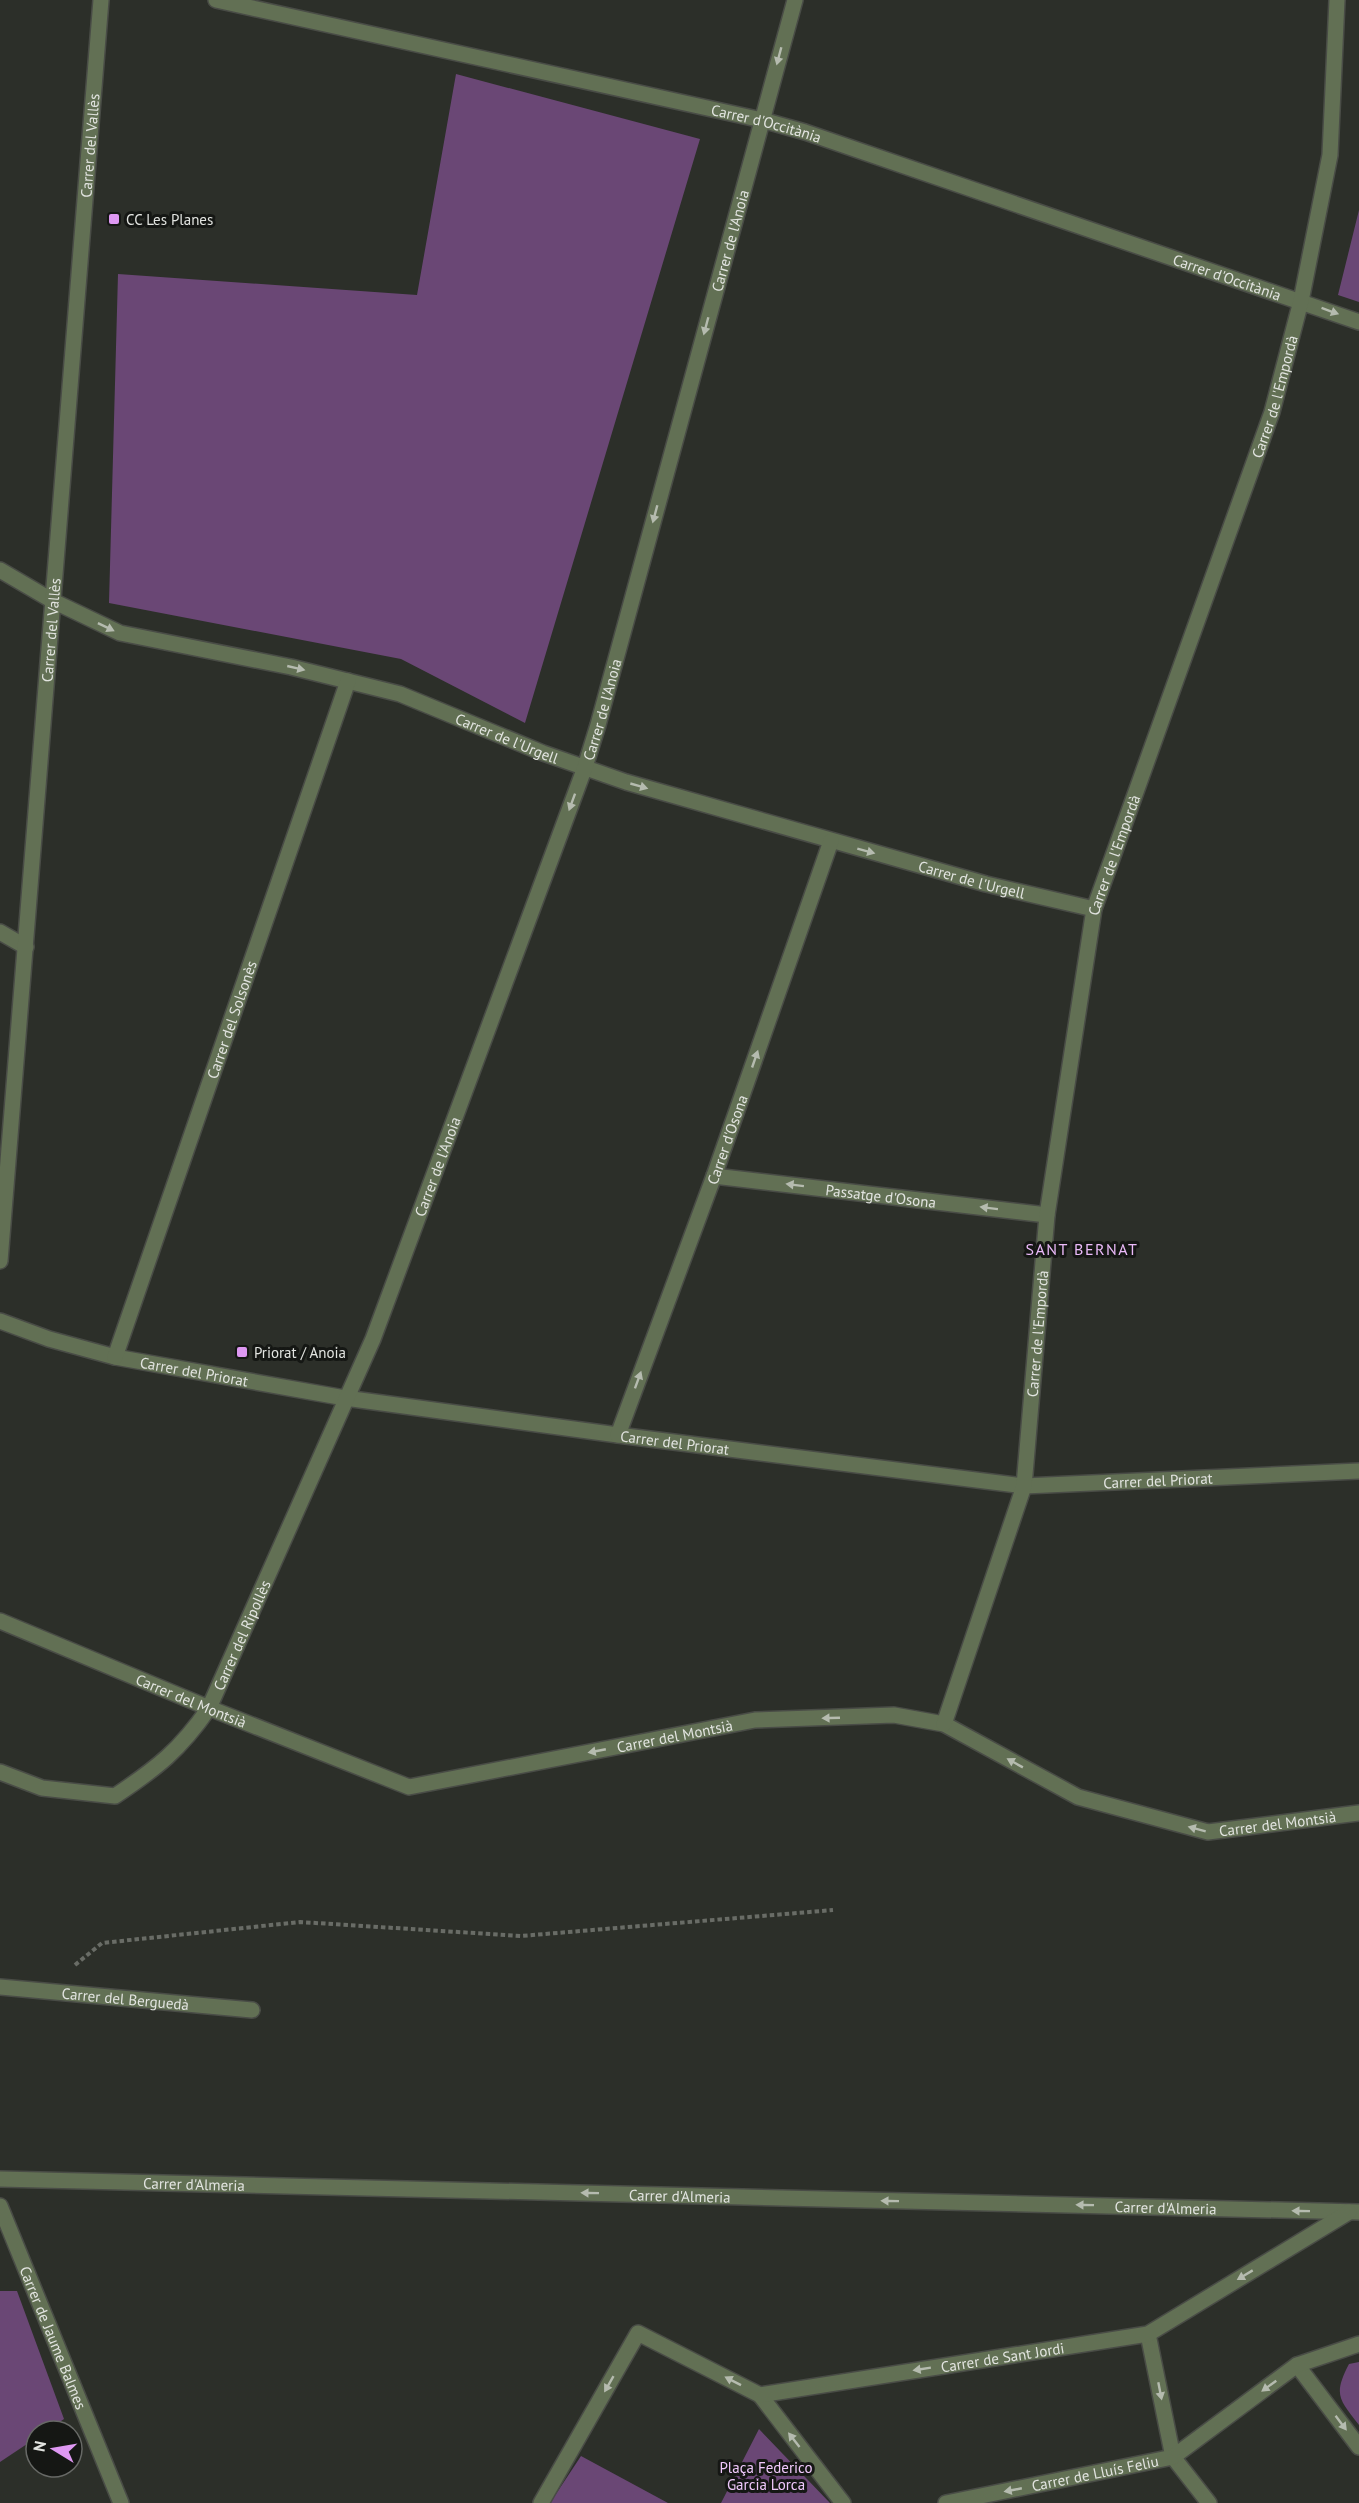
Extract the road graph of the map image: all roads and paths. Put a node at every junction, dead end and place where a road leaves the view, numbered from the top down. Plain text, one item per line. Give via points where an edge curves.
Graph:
1 (101, 0) edge
2 (216, 0) edge
3 (795, 0) edge
4 (1337, 0) edge
5 (762, 120) junction
6 (1301, 301) junction
7 (1359, 322) edge
8 (0, 570) edge
9 (53, 601) junction
10 (348, 681) junction
11 (585, 767) junction
12 (831, 841) junction
13 (1094, 909) junction
14 (0, 932) edge
15 (26, 946) junction
16 (714, 1176) junction
17 (1047, 1215) junction
18 (0, 1261) edge
19 (0, 1321) edge
20 (115, 1357) junction
21 (345, 1398) junction
22 (618, 1435) junction
23 (1359, 1472) edge
24 (1024, 1486) junction
25 (0, 1621) edge
26 (209, 1708) junction
27 (944, 1724) junction
28 (0, 1772) edge
29 (1359, 1813) edge
30 (833, 1910) dead end
31 (0, 1987) edge
32 (42, 1991) junction
33 (252, 2010) dead end
34 (0, 2179) edge
35 (0, 2206) edge
36 (1354, 2212) edge
37 (1148, 2334) junction
38 (1359, 2344) edge
39 (1297, 2366) junction
40 (760, 2395) junction
41 (1359, 2447) edge
42 (1173, 2457) junction
43 (121, 2503) edge
44 (541, 2503) edge
45 (843, 2503) edge
46 (946, 2503) edge
47 (1209, 2503) edge

1 - 9 street, Carrer del Vallès
2 - 5 street, Carrer d'Occitània
3 -> 5 street, Carrer de l'Anoia
4 - 6 street, Carrer de l'Empordà via 1330,155
5 - 6 street, Carrer d'Occitània
5 -> 11 street, Carrer de l'Anoia
6 -> 7 street, Carrer d'Occitània
6 - 13 street, Carrer de l'Empordà via 1272,412
8 - 9 street, Carrer de l'Urgell
9 -> 10 street, Carrer de l'Urgell via 120,633
9 - 15 street, Carrer del Vallès
10 - 11 street, Carrer de l'Urgell via 400,694
10 - 20 street, Carrer del Solsonès
11 -> 12 street, Carrer de l'Urgell
11 -> 21 street, Carrer de l'Anoia via 373,1340
12 -> 13 street, Carrer de l'Urgell
16 -> 12 street, Carrer d'Osona
13 - 17 street, Carrer de l'Empordà
14 - 15 street
15 - 18 street, Carrer del Vallès
17 -> 16 street, Passatge d'Osona
22 -> 16 street, Carrer d'Osona
17 - 24 street, Carrer de l'Empordà
19 - 20 street, Carrer del Priorat
20 - 21 street, Carrer del Priorat
21 - 22 street, Carrer del Priorat
21 - 26 street, Carrer del Ripollès
22 - 24 street, Carrer del Priorat
23 - 24 street, Carrer del Priorat
24 - 27 street, Carrer de l'Empordà
25 - 26 street, Carrer del Montsià
27 -> 26 street, Carrer del Montsià via 894,1715 755,1720 409,1787
26 - 28 street, Carrer del Ripollès via 169,1757 115,1796 42,1788
29 -> 27 street, Carrer del Montsià via 1208,1832 1078,1797
30 - 32 path via 521,1936 300,1922 102,1943
31 - 32 street, Carrer del Berguedà
32 - 33 street, Carrer del Berguedà
36 -> 34 street, Carrer d'Almeria
35 - 43 street, Carrer de Jaume Balmes
36 -> 37 street, Carrer de Sant Jordi
37 -> 40 street, Carrer de Sant Jordi
37 -> 42 street
38 - 39 street
39 -> 41 street
39 -> 42 street
40 -> 44 street via 638,2333
45 -> 40 street
42 -> 46 street, Carrer de Lluís Feliu
42 - 47 street

